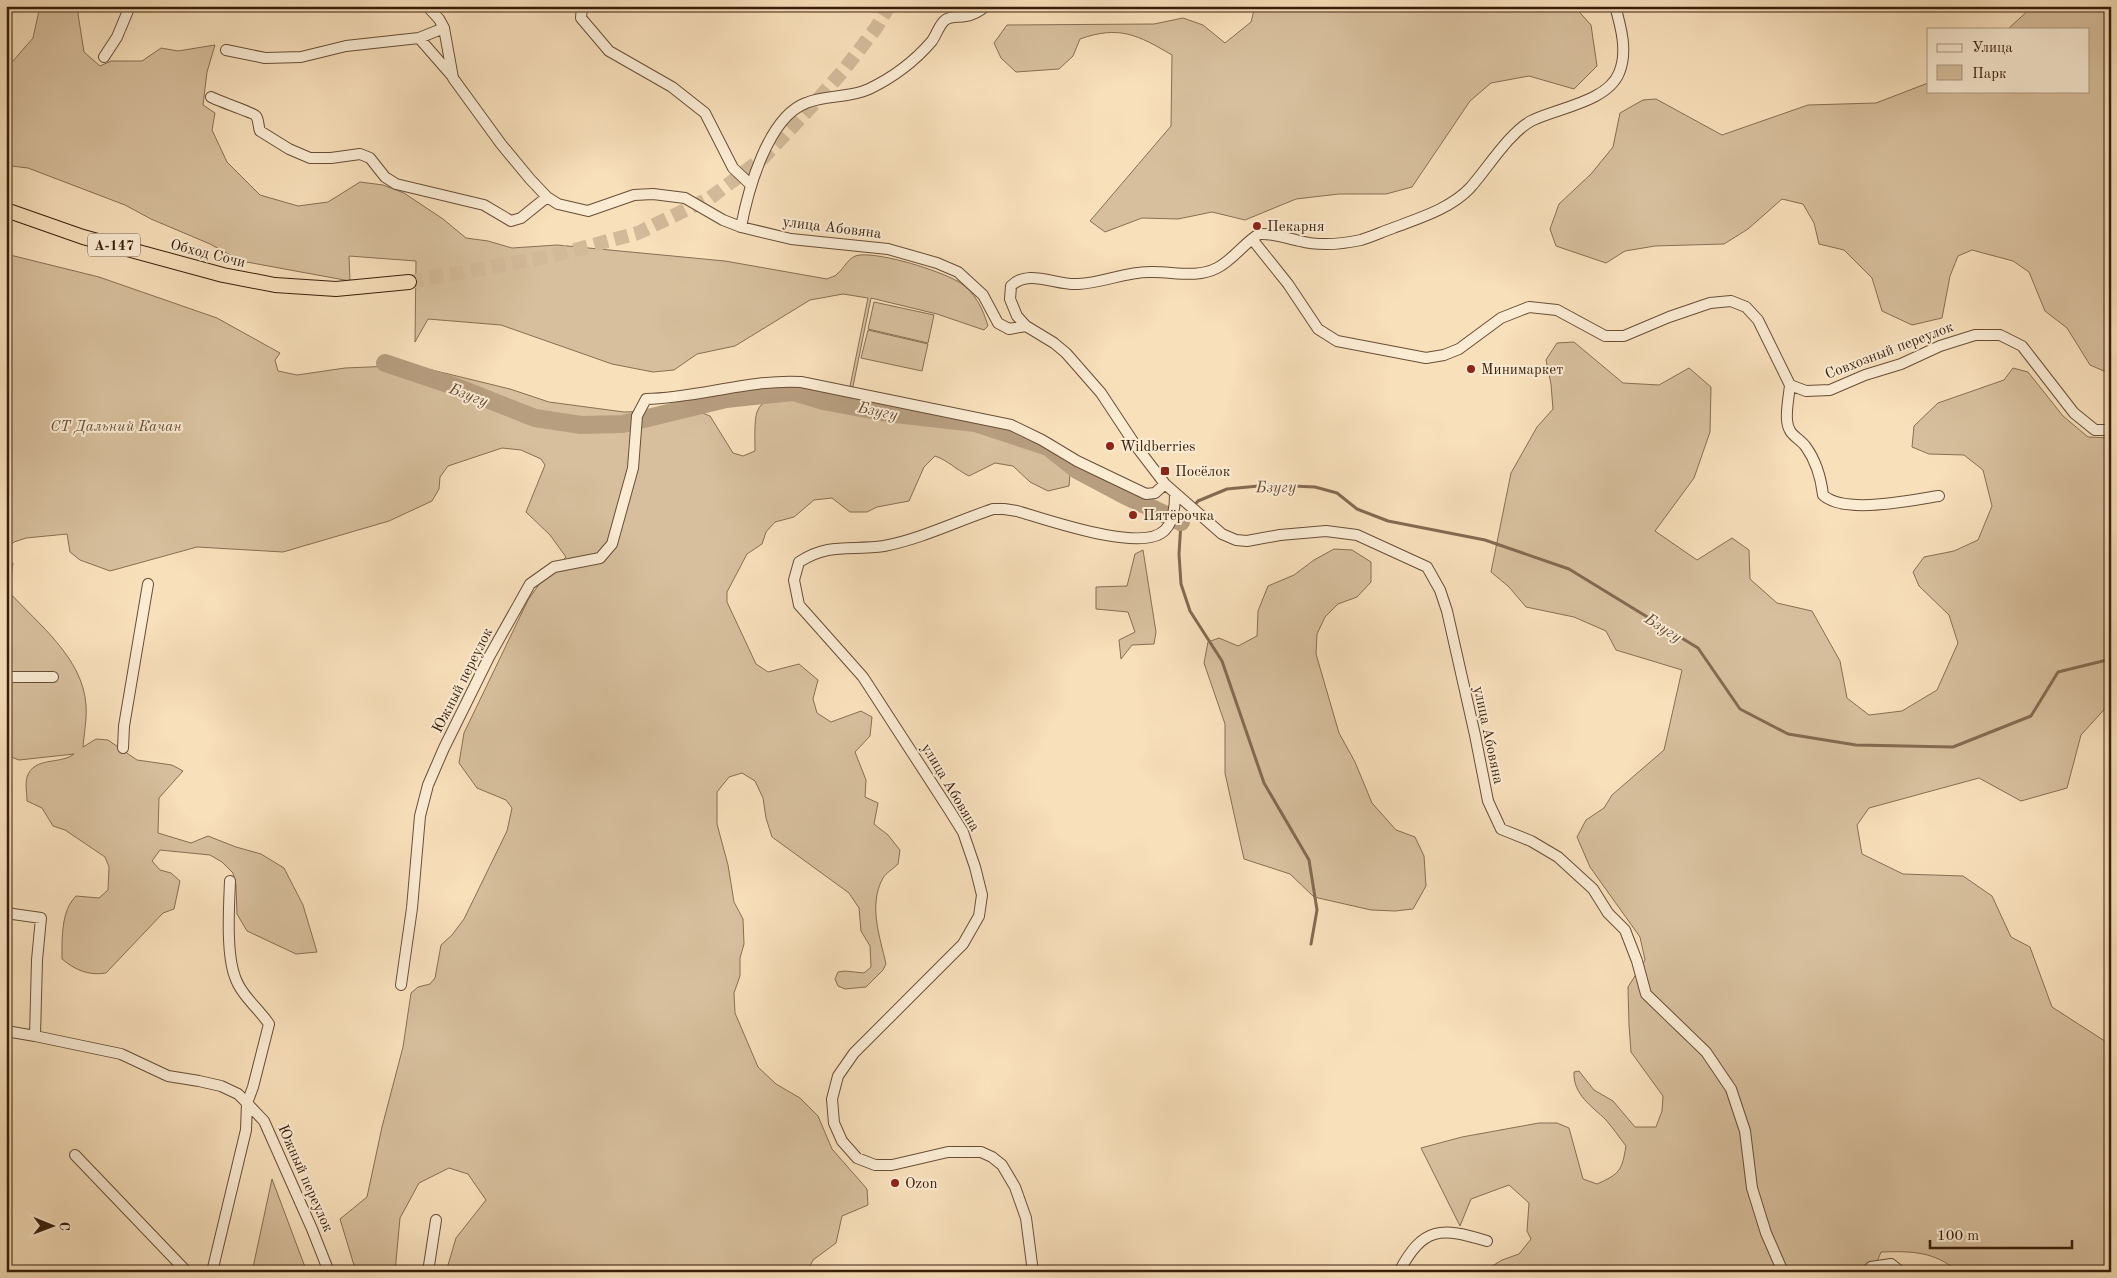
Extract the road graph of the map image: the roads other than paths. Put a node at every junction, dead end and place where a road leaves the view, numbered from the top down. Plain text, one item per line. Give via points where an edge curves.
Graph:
1 (130, 6) edge
2 (582, 6) edge
3 (986, 6) edge
4 (1615, 6) edge
5 (428, 7) edge
6 (444, 28) junction
7 (419, 38) junction
8 (226, 50) dead end
9 (104, 57) dead end
10 (453, 78) junction
11 (211, 97) dead end
12 (751, 185) junction
13 (547, 197) junction
14 (6, 210) edge
15 (741, 227) junction
16 (1252, 239) junction
17 (409, 282) tunnel mouth
18 (1026, 326) junction
19 (1790, 385) junction
20 (2111, 430) edge
21 (1165, 484) junction
22 (1175, 494) junction
23 (1939, 496) dead end
24 (148, 584) dead end
25 (6, 677) edge
26 (54, 677) dead end
27 (123, 748) dead end
28 (230, 881) dead end
29 (6, 913) edge
30 (401, 985) dead end
31 (6, 1031) edge
32 (35, 1036) junction
33 (247, 1102) junction
34 (75, 1155) dead end
35 (436, 1220) dead end
36 (1487, 1241) dead end
37 (187, 1272) edge
38 (212, 1272) edge
39 (329, 1272) edge
40 (428, 1272) edge
41 (1033, 1272) edge
42 (1399, 1272) edge
43 (1783, 1272) edge
44 (1866, 1272) edge
45 (1901, 1272) edge

1 - 9 street
2 - 12 street via 581,18 609,51 672,87 705,113 733,168
3 - 12 street via 979,12 944,21 933,40 909,66 888,79 866,90 795,107 771,138
4 - 16 street via 1622,31 1623,55 1619,74 1609,87 1587,102 1565,107 1530,122 1469,189 1450,205 1360,240 1321,244 1268,233
5 - 6 street, улица Абовяна
6 - 7 street
6 - 10 street, улица Абовяна
7 - 8 street via 346,46 301,57 265,58
7 - 10 street
10 - 13 street, улица Абовяна via 500,144
11 - 13 street via 253,113 257,116 260,131 310,158 360,154 370,158 385,177 396,184 484,205 511,221 521,218
12 - 15 street
13 - 15 street, улица Абовяна via 558,204 588,210 634,194 677,197
14 - 17 highway, Обход Сочи / А-147 via 83,237 223,275 275,285 336,289
15 - 18 street, улица Абовяна via 791,239 888,249 938,262 972,284 983,295 1002,326 1009,329
16 - 18 street, улица Абовяна via 1218,268 1204,272 1149,272 1074,285 1031,278 1019,280 1011,286 1010,299 1012,308
16 - 19 street via 1318,329 1337,341 1426,358 1459,349 1501,318 1529,307 1557,310 1605,336 1624,336 1710,303 1731,301 1746,307 1758,320
18 - 21 street, улица Абовяна via 1066,353 1101,393
19 - 20 street, Совхозный переулок via 1806,391 1830,390 1975,334 2000,335 2022,346 2074,413 2095,430
19 - 23 street via 1787,420 1790,430 1806,446 1817,467 1823,495 1830,501 1879,505
21 - 22 street, улица Абовяна
21 - 30 street, Южный переулок via 1156,493 1146,494 1011,425 801,382 778,381 646,399 638,416 633,468 612,544 600,558 554,567 530,584 489,657 428,785 420,816
22 - 41 street, улица Абовяна via 1170,523 1160,534 1130,538 1103,536 1017,511 993,509 884,546 814,552 799,562 794,580 799,605 863,677 962,832 982,895 979,916 963,944 854,1052 838,1076 832,1099 834,1123 842,1141 857,1158 875,1165 892,1165 948,1152 981,1152 992,1157 1002,1165 1015,1187 1026,1218
22 - 43 street, улица Абовяна via 1222,534 1236,540 1326,531 1357,536 1426,567 1440,590 1447,611 1488,801 1501,829 1558,857 1593,889 1608,913 1625,930 1646,994 1706,1052 1731,1089 1745,1131 1752,1188
24 - 27 street
25 - 26 street
28 - 33 street via 229,923 235,977 269,1024
29 - 32 street via 41,918
31 - 32 street, Южный переулок
32 - 33 street, Южный переулок via 121,1054 168,1076 221,1086
33 - 38 street via 246,1130
33 - 39 street, Южный переулок via 264,1121
34 - 37 street
35 - 40 street
36 - 42 street via 1444,1232 1426,1237 1410,1251
44 - 45 street via 1871,1267 1891,1264

